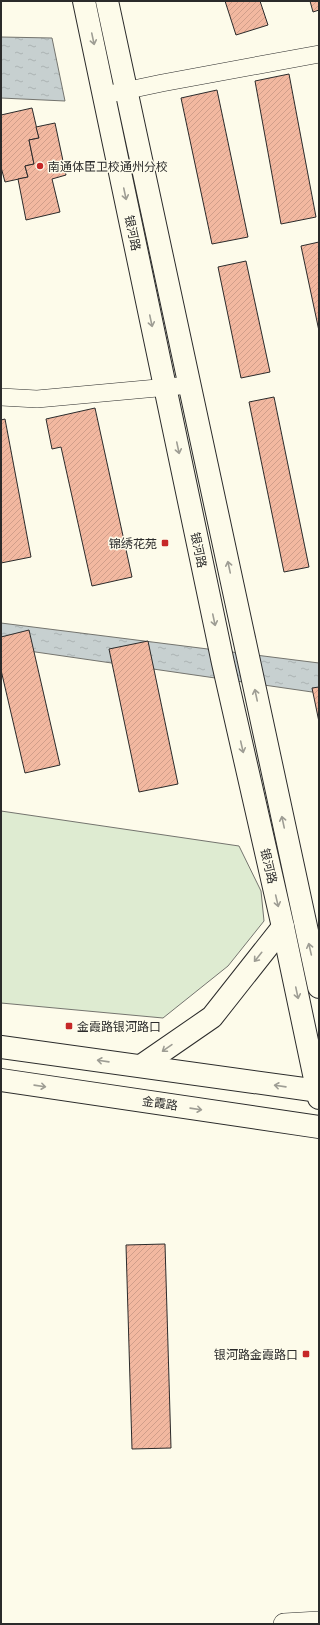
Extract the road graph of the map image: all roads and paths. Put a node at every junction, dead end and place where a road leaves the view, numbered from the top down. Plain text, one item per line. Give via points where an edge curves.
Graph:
1 (84, 1) edge
2 (107, 1) edge
3 (319, 54) edge
4 (127, 91) junction
5 (105, 95) junction
6 (190, 385) junction
7 (165, 388) junction
8 (1, 397) edge
9 (283, 927) junction
10 (319, 987) edge
11 (1, 1047) edge
12 (141, 1066) junction
13 (1, 1080) edge
14 (319, 1091) edge
15 (319, 1098) edge
16 (319, 1127) edge
17 (319, 1622) edge
18 (284, 1624) edge

1 -> 5 main road, 银河路
2 - 4 main road, 银河路
3 - 4 street
4 - 5 street
4 - 6 main road, 银河路
5 -> 7 main road, 银河路
6 - 7 street
10 -> 6 main road, 银河路
7 - 8 street via 37,400
7 -> 9 main road, 银河路 via 223,663
9 -> 12 main road via 212,1017
9 -> 14 main road, 银河路
12 -> 11 main road
14 -> 12 main road
13 -> 16 main road, 金霞路
14 - 15 main road, 银河路
17 - 18 street

